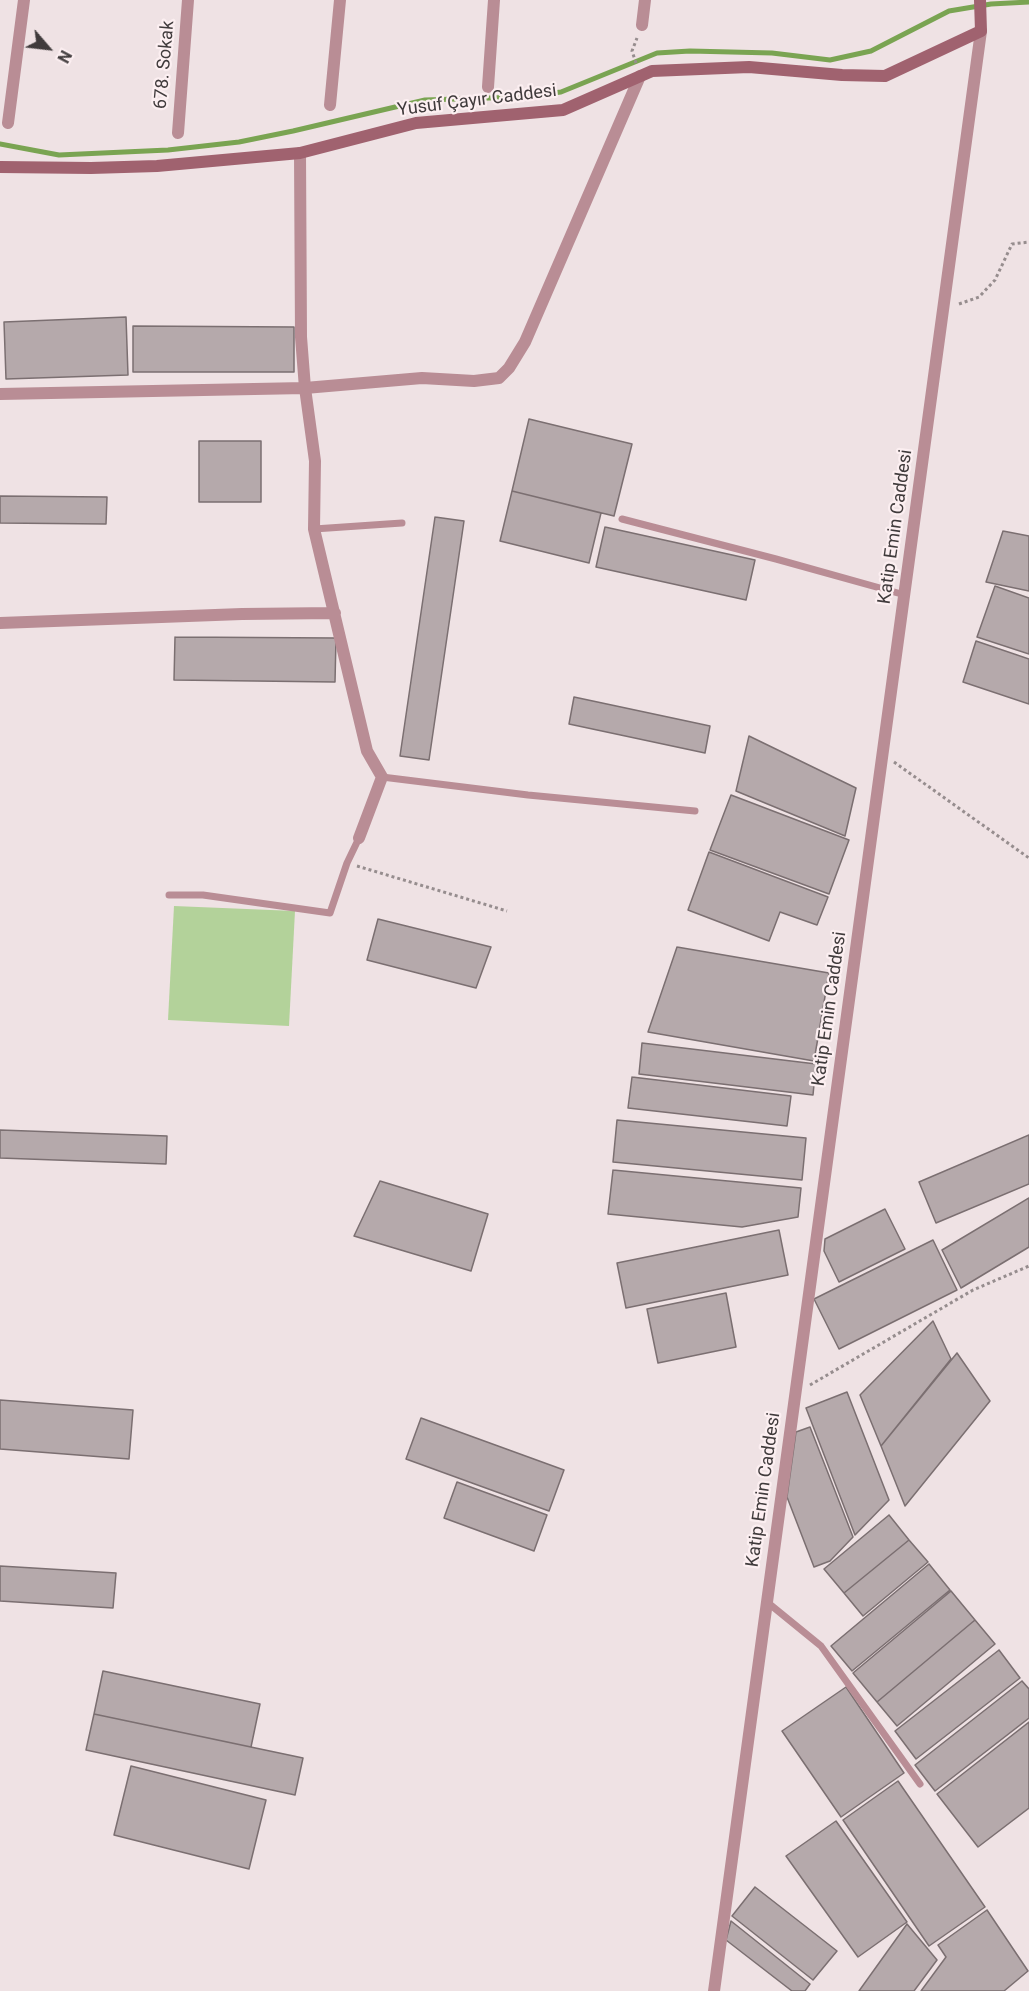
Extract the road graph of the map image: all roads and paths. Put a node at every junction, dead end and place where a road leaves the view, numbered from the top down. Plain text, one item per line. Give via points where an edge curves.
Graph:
1 (24, 0) edge
2 (188, 0) edge
3 (340, 0) edge
4 (494, 0) edge
5 (645, 0) edge
6 (980, 0) edge
7 (642, 25) dead end
8 (981, 31) junction
9 (640, 76) junction
10 (488, 87) dead end
11 (330, 105) dead end
12 (8, 123) dead end
13 (178, 133) dead end
14 (300, 153) junction
15 (0, 167) edge
16 (1029, 242) edge
17 (943, 310) junction
18 (305, 388) junction
19 (0, 394) edge
20 (622, 519) dead end
21 (402, 523) dead end
22 (314, 529) junction
23 (904, 595) junction
24 (334, 613) junction
25 (0, 623) edge
26 (883, 754) junction
27 (382, 777) junction
28 (694, 811) dead end
29 (359, 838) joint
30 (1029, 858) edge
31 (347, 863) junction
32 (170, 896) dead end
33 (507, 911) dead end
34 (1029, 1266) edge
35 (796, 1393) junction
36 (767, 1602) junction
37 (920, 1784) dead end
38 (714, 1991) edge

1 - 12 street
2 - 13 street, 678. Sokak
3 - 11 street
4 - 10 street
5 - 7 street
6 - 8 street
8 - 9 street, Yusuf Çayır Caddesi via 885,76 749,67 652,71
8 - 17 street, Katip Emin Caddesi
9 - 14 street, Yusuf Çayır Caddesi via 562,110 416,123
9 - 18 street via 525,342 499,378 422,378
14 - 15 street, Yusuf Çayır Caddesi via 157,166
14 - 18 street
16 - 17 path via 1012,244 995,280 979,297
17 - 23 street, Katip Emin Caddesi
18 - 19 street
18 - 22 street via 315,461
20 - 23 lane
21 - 22 lane
22 - 24 street
23 - 26 street, Katip Emin Caddesi
24 - 25 street
24 - 27 street via 367,751
26 - 30 path
26 - 35 street, Katip Emin Caddesi
27 - 28 lane
27 - 29 street
29 - 31 lane
31 - 32 lane via 330,913 202,895
31 - 33 path
34 - 35 path via 973,1290
35 - 36 street, Katip Emin Caddesi
36 - 37 lane via 821,1646
36 - 38 street, Katip Emin Caddesi

